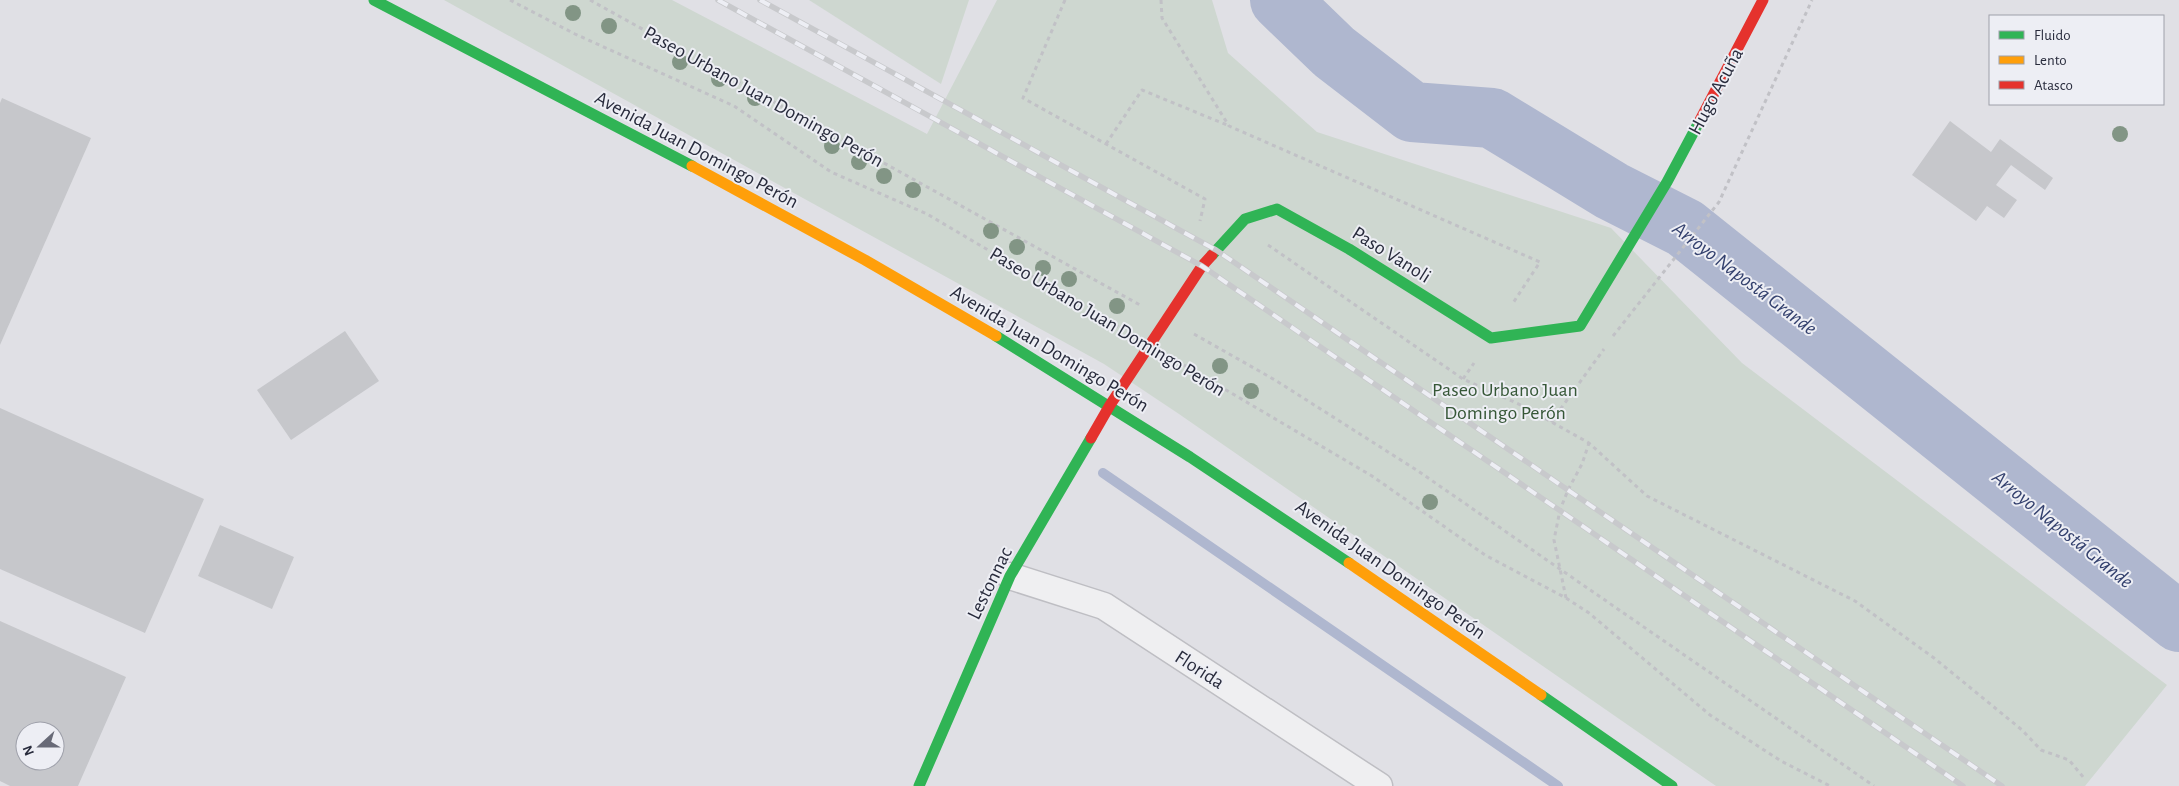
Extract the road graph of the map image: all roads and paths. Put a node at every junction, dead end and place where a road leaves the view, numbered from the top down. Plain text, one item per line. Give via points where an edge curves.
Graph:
1 (374, 0) edge
2 (510, 0) edge
3 (590, 0) edge
4 (1065, 0) edge
5 (1161, 0) edge
6 (1763, 0) edge
7 (1812, 0) edge
8 (1229, 126) junction
9 (1106, 144) junction
10 (1200, 223) dead end
11 (1263, 241) dead end
12 (1166, 319) junction
13 (1491, 338) junction
14 (1150, 345) junction
15 (1464, 379) junction
16 (1110, 406) junction
17 (1551, 422) junction
18 (1589, 443) junction
19 (1559, 568) junction
20 (1010, 576) junction
21 (1566, 598) junction
22 (1344, 776) edge
23 (2084, 778) dead end
24 (919, 786) edge
25 (1379, 786) edge
26 (1672, 786) edge
27 (1830, 786) edge
28 (1874, 786) edge

1 - 16 main road, Avenida Juan Domingo Perón via 682,160 1020,350
2 - 14 path, Paseo Urbano Juan Domingo Perón via 575,34 734,106 831,172 928,214
3 - 12 path, Paseo Urbano Juan Domingo Perón
4 - 9 path via 1023,98
5 - 8 path via 1162,18
6 - 13 main road, Hugo Acuña via 1668,182 1580,326
7 - 17 path via 1719,202 1614,335
8 - 9 path via 1142,90
8 - 13 path via 1540,262
9 - 10 path via 1205,199
11 - 15 path
12 - 13 main road, Paso Vanoli via 1202,266 1245,219 1277,208
12 - 14 main road, Paso Vanoli
12 - 19 path, Paseo Urbano Juan Domingo Perón via 1348,424
13 - 15 path
14 - 16 main road, Paso Vanoli
14 - 21 path, Paseo Urbano Juan Domingo Perón via 1372,476 1485,556
15 - 17 path
16 - 20 main road, Lestonnac
16 - 26 main road, Avenida Juan Domingo Perón via 1289,521
17 - 18 path
18 - 19 path via 1560,510 1554,540
18 - 23 path via 1647,496 1854,601 1934,658 2022,730 2041,750 2068,760
19 - 21 path
19 - 28 path, Paseo Urbano Juan Domingo Perón
20 - 22 street, Florida via 1104,606
20 - 24 main road, Lestonnac
21 - 27 path, Paseo Urbano Juan Domingo Perón via 1619,636 1710,715 1781,761
22 - 25 street, Florida

